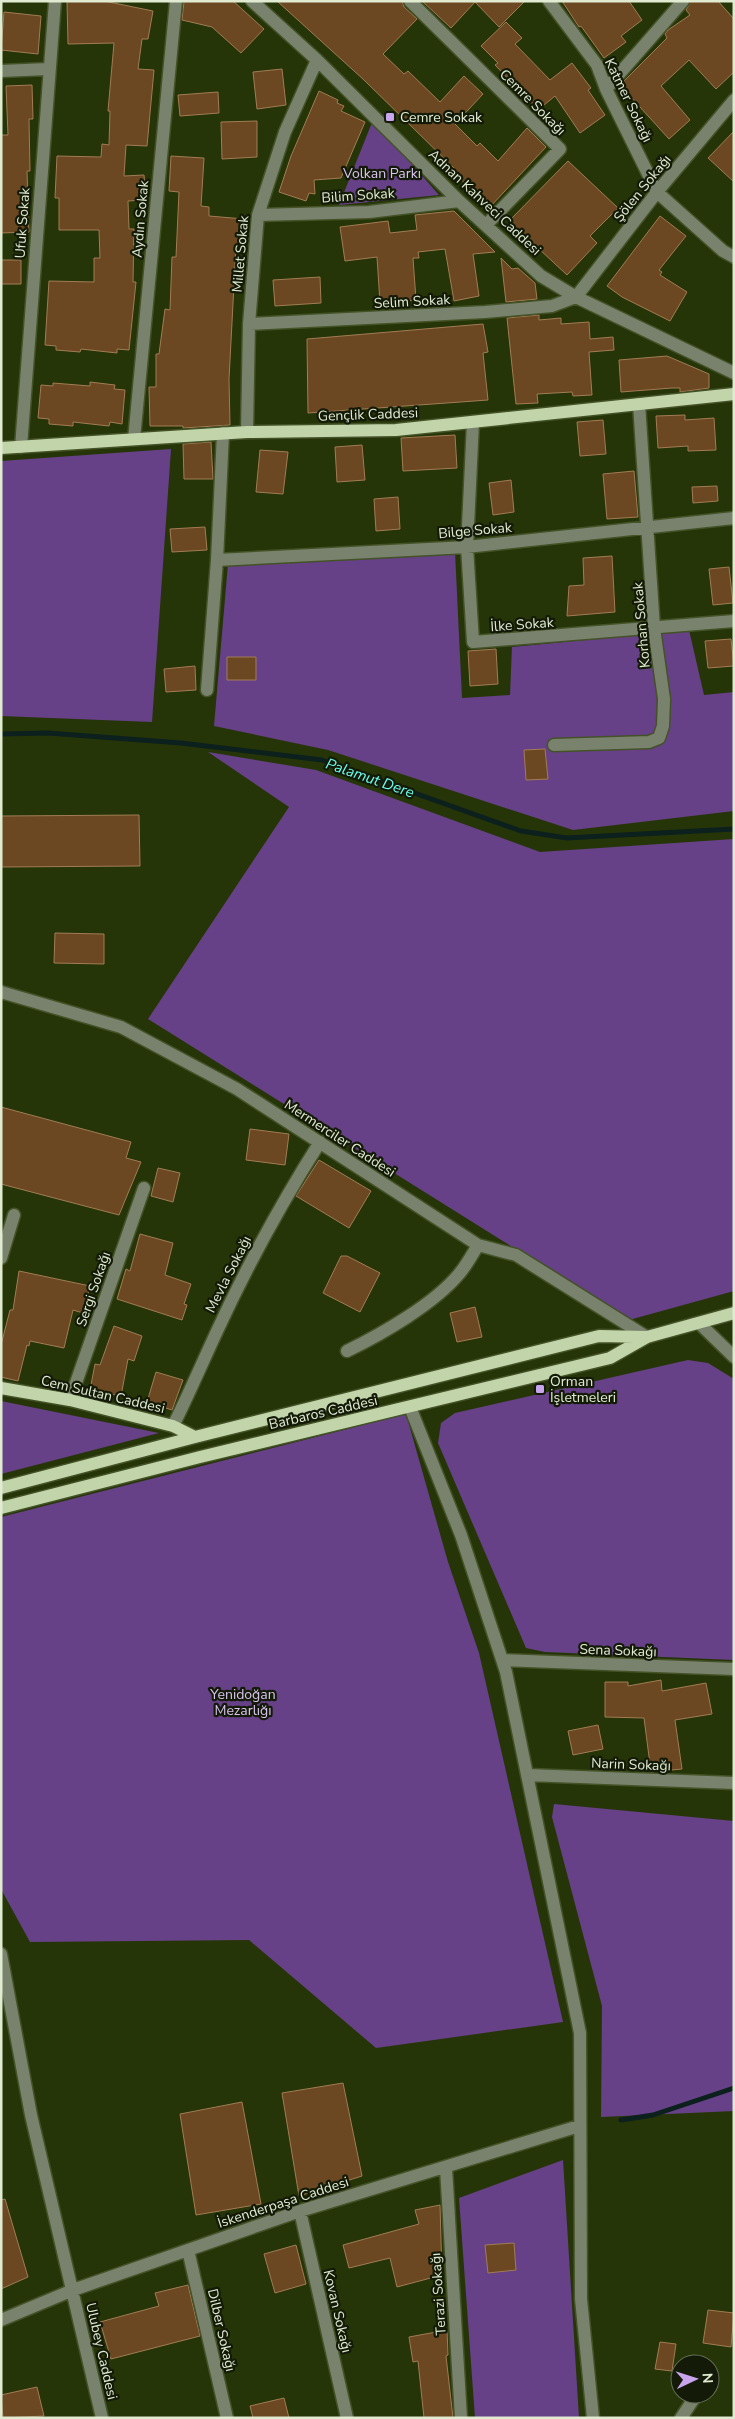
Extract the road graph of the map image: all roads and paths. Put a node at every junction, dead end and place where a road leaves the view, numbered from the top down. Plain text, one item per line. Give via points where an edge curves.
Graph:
1 (54, 1) edge
2 (176, 1) edge
3 (252, 1) edge
4 (410, 1) edge
5 (550, 1) edge
6 (682, 1) edge
7 (317, 60) junction
8 (48, 69) junction
9 (1, 71) edge
10 (606, 89) junction
11 (734, 100) edge
12 (657, 192) junction
13 (459, 201) junction
14 (258, 215) junction
15 (486, 225) junction
16 (734, 257) edge
17 (576, 297) junction
18 (249, 324) junction
19 (734, 373) edge
20 (734, 394) edge
21 (639, 404) junction
22 (473, 422) junction
23 (247, 432) junction
24 (223, 433) junction
25 (134, 439) junction
26 (21, 446) junction
27 (1, 448) edge
28 (734, 518) edge
29 (649, 528) junction
30 (467, 547) junction
31 (217, 560) junction
32 (734, 621) edge
33 (654, 628) junction
34 (207, 690) dead end
35 (554, 745) dead end
36 (1, 992) edge
37 (320, 1142) junction
38 (144, 1188) dead end
39 (14, 1215) dead end
40 (478, 1246) junction
41 (1, 1258) edge
42 (734, 1313) edge
43 (698, 1323) junction
44 (647, 1337) junction
45 (347, 1351) dead end
46 (734, 1357) edge
47 (409, 1385) junction
48 (1, 1388) edge
49 (70, 1400) junction
50 (410, 1407) junction
51 (173, 1426) junction
52 (195, 1437) junction
53 (200, 1457) junction
54 (1, 1488) edge
55 (1, 1508) edge
56 (502, 1660) junction
57 (734, 1670) edge
58 (528, 1775) junction
59 (734, 1783) edge
60 (1, 1954) edge
61 (579, 2126) junction
62 (446, 2168) junction
63 (300, 2211) junction
64 (188, 2250) junction
65 (73, 2290) junction
66 (1, 2320) edge
67 (690, 2404) edge
68 (102, 2418) edge
69 (227, 2418) edge
70 (347, 2418) edge
71 (461, 2418) edge
72 (593, 2418) edge
73 (681, 2418) edge

1 - 8 street, Ufuk Sokak
2 - 25 street, Aydın Sokak
3 - 7 street, Adnan Kahveci Caddesi
4 - 15 street, Cemre Sokağı via 560,149
5 - 10 street, Katmer Sokağı via 597,65
6 - 10 street
7 - 13 street, Adnan Kahveci Caddesi
7 - 14 street, Millet Sokak via 286,132
8 - 9 street
8 - 26 street, Ufuk Sokak
10 - 12 street, Katmer Sokağı
11 - 12 street, Şölen Sokağı
12 - 16 street via 723,251
12 - 17 street, Şölen Sokağı
13 - 14 street, Bilim Sokak via 369,212
13 - 15 street, Adnan Kahveci Caddesi
14 - 18 street, Millet Sokak
15 - 17 street, Adnan Kahveci Caddesi via 541,276
17 - 18 street, Selim Sokak via 552,306 486,312
17 - 19 street, Adnan Kahveci Caddesi
18 - 23 street, Millet Sokak
20 - 21 main road, Gençlik Caddesi
21 - 22 main road, Gençlik Caddesi
21 - 29 street, Korhan Sokak
22 - 23 main road, Gençlik Caddesi via 396,430
22 - 30 street, İlke Sokak
23 - 24 main road, Gençlik Caddesi
24 - 25 main road, Gençlik Caddesi
24 - 31 street
25 - 26 main road, Gençlik Caddesi
26 - 27 main road, Gençlik Caddesi
28 - 29 street, Bilge Sokak
29 - 30 street, Bilge Sokak
29 - 33 street, Korhan Sokak
30 - 31 street, Bilge Sokak
30 - 33 street, İlke Sokak via 473,642
31 - 34 street
32 - 33 street, İlke Sokak
33 - 35 street, Korhan Sokak via 664,699 659,738 649,742
36 - 37 street, Mermerciler Caddesi via 121,1027 237,1089
37 - 40 street, Mermerciler Caddesi
37 - 51 street, Mevla Sokağı via 279,1207
38 - 49 street, Sergi Sokağı
39 - 41 street
40 - 44 street, Mermerciler Caddesi via 516,1255
40 - 45 street via 458,1275 420,1307 376,1337
42 - 43 main road, Barbaros Caddesi
43 - 44 main road, Barbaros Caddesi
43 - 46 street
44 - 47 main road, Barbaros Caddesi via 599,1336
44 - 50 main road, Barbaros Caddesi via 610,1358
47 - 50 main road
47 - 52 main road, Barbaros Caddesi
48 - 49 main road, Cem Sultan Caddesi
49 - 51 main road, Cem Sultan Caddesi
50 - 53 main road, Barbaros Caddesi
50 - 56 street via 461,1535
51 - 52 main road, Cem Sultan Caddesi
52 - 53 main road
52 - 54 main road, Barbaros Caddesi
53 - 55 main road, Barbaros Caddesi
56 - 57 street, Sena Sokağı
56 - 58 street
58 - 59 street, Narin Sokağı
58 - 61 street via 580,2033
60 - 65 street, Ulubey Caddesi via 31,2115
61 - 62 street, İskenderpaşa Caddesi
61 - 72 street via 581,2299
62 - 63 street, İskenderpaşa Caddesi
62 - 71 street, Terazi Sokağı
63 - 64 street, İskenderpaşa Caddesi
63 - 70 street, Kovan Sokağı
64 - 65 street, İskenderpaşa Caddesi
64 - 69 street, Dilber Sokağı
65 - 66 street, İskenderpaşa Caddesi
65 - 68 street, Ulubey Caddesi
67 - 73 street

